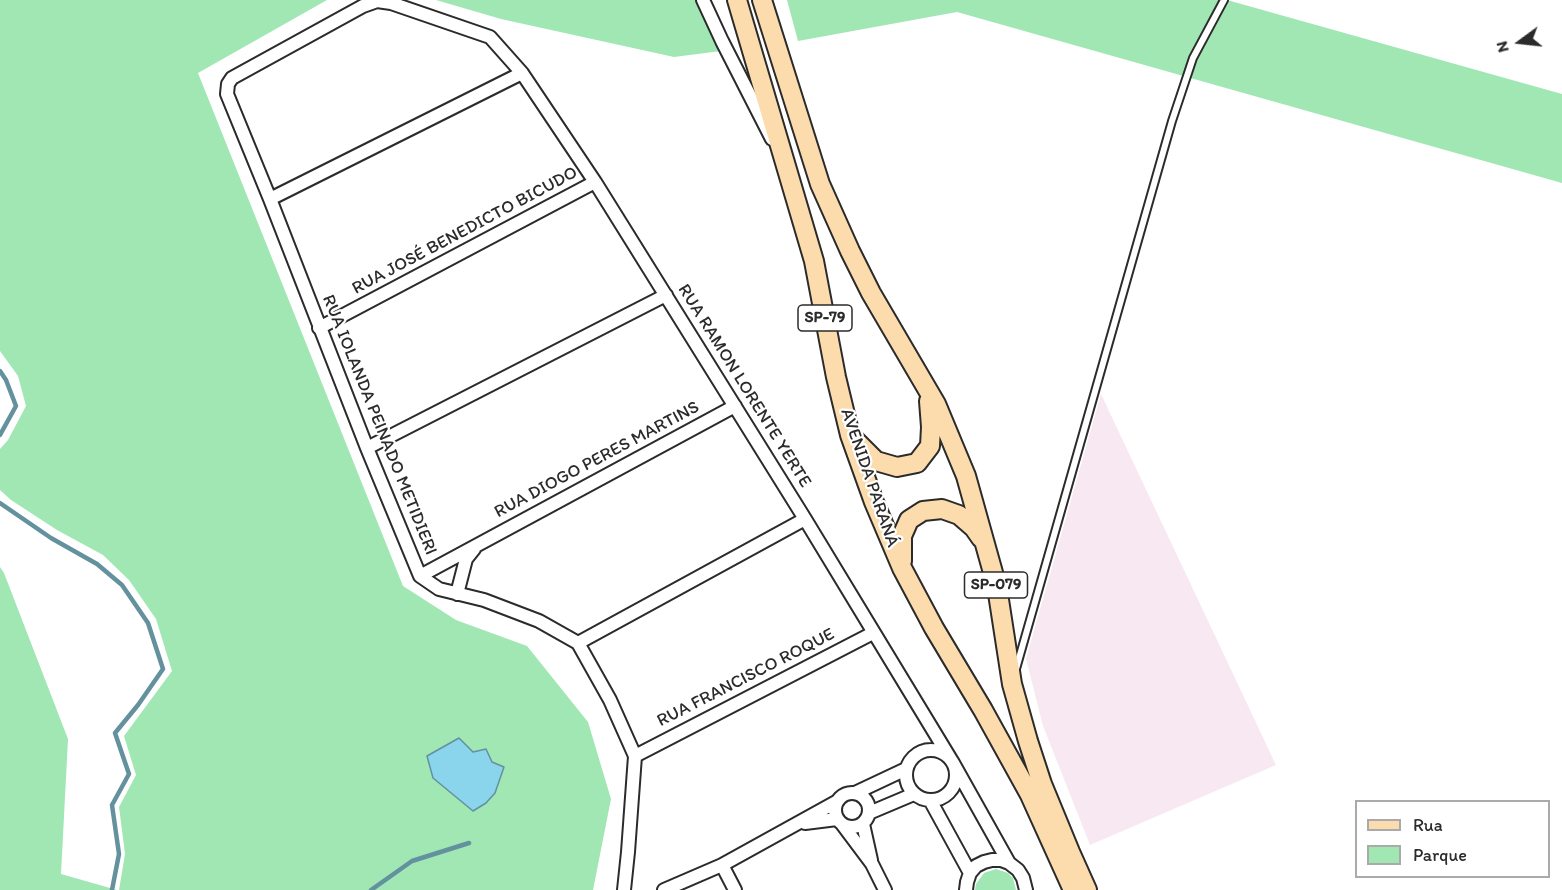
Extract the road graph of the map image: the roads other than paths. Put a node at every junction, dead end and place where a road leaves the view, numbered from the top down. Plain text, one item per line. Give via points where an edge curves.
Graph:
1 (703, 0) edge
2 (737, 0) edge
3 (762, 0) edge
4 (1224, 0) edge
5 (522, 74) junction
6 (228, 84) joint
7 (787, 169) junction
8 (595, 182) junction
9 (270, 199) junction
10 (871, 293) joint
11 (666, 295) junction
12 (320, 327) junction
13 (929, 390) junction
14 (735, 406) junction
15 (850, 435) junction
16 (367, 448) junction
17 (805, 519) junction
18 (477, 545) junction
19 (987, 547) junction
20 (902, 568) junction
21 (462, 573) junction
22 (420, 576) junction
23 (457, 594) junction
24 (484, 600) junction
25 (873, 633) junction
26 (578, 643) junction
27 (1012, 684) junction
28 (635, 756) junction
29 (953, 763) junction
30 (906, 769) junction
31 (855, 793) junction
32 (915, 794) junction
33 (930, 800) junction
34 (837, 802) junction
35 (866, 818) junction
36 (840, 822) junction
37 (798, 824) junction
38 (1009, 863) junction
39 (872, 864) junction
40 (722, 865) junction
41 (970, 873) junction
42 (1026, 889) edge
43 (624, 890) edge
44 (664, 890) edge
45 (735, 890) edge
46 (885, 890) edge
47 (966, 890) edge
48 (1072, 890) edge
49 (1088, 890) edge

1 - 7 street
2 - 7 main road, AVENIDA PARANÁ / SP-79
3 - 10 main road, SP-79 via 820,184
4 - 27 lane via 1193,58 1172,121
5 - 6 street, RUA RAMON LORENTE YERTE via 490,37 377,1 232,78
5 - 8 street, RUA RAMON LORENTE YERTE
5 - 9 street
6 - 9 street, RUA IOLANDA PEINADO METIDIERI via 227,94
7 - 15 main road, AVENIDA PARANÁ / SP-79 via 814,261
8 - 11 street, RUA RAMON LORENTE YERTE
8 - 12 street, RUA JOSÉ BENEDICTO BICUDO
9 - 12 street, RUA IOLANDA PEINADO METIDIERI
10 - 13 main road, SP-079
11 - 14 street, RUA RAMON LORENTE YERTE
11 - 16 street
12 - 16 street, RUA IOLANDA PEINADO METIDIERI
13 - 15 main road via 930,446 917,463 897,467 876,461
13 - 19 main road, SP-079 via 966,476
14 - 17 street, RUA RAMON LORENTE YERTE
14 - 18 street, RUA DIOGO PERES MARTINS
15 - 20 main road, AVENIDA PARANÁ / SP-79
16 - 22 street, RUA IOLANDA PEINADO METIDIERI
17 - 25 street, RUA RAMON LORENTE YERTE
17 - 26 street
18 - 21 street via 466,559
18 - 22 street, RUA DIOGO PERES MARTINS
19 - 20 main road via 959,515 942,509 924,512 909,520 902,536
19 - 27 main road, SP-079
20 - 48 main road, AVENIDA PARANÁ / SP-79 via 1030,795
21 - 23 street
21 - 24 street via 471,592
22 - 23 street, RUA IOLANDA PEINADO METIDIERI via 439,589
23 - 24 street, RUA IOLANDA PEINADO METIDIERI
24 - 26 street, RUA IOLANDA PEINADO METIDIERI via 539,621
25 - 28 street, RUA FRANCISCO ROQUE
25 - 29 street, RUA RAMON LORENTE YERTE
26 - 28 street
27 - 49 main road, SP-079 via 1042,784
28 - 43 street
29 - 30 street via 944,754 923,751 915,755
29 - 33 street via 956,772 952,788 939,799
29 - 38 street, RUA RAMON LORENTE YERTE
30 - 31 street
30 - 32 street via 907,783
31 - 34 street via 844,794
31 - 35 street via 868,802
32 - 33 street
32 - 35 street
33 - 41 street
34 - 36 street via 835,813
34 - 37 street
35 - 36 street via 853,828
35 - 39 street
36 - 37 street
36 - 39 street
37 - 40 street
38 - 41 street via 984,862
38 - 42 street, RUA RAMON LORENTE YERTE via 1018,870
39 - 46 street
40 - 44 street
40 - 45 street
41 - 47 street

